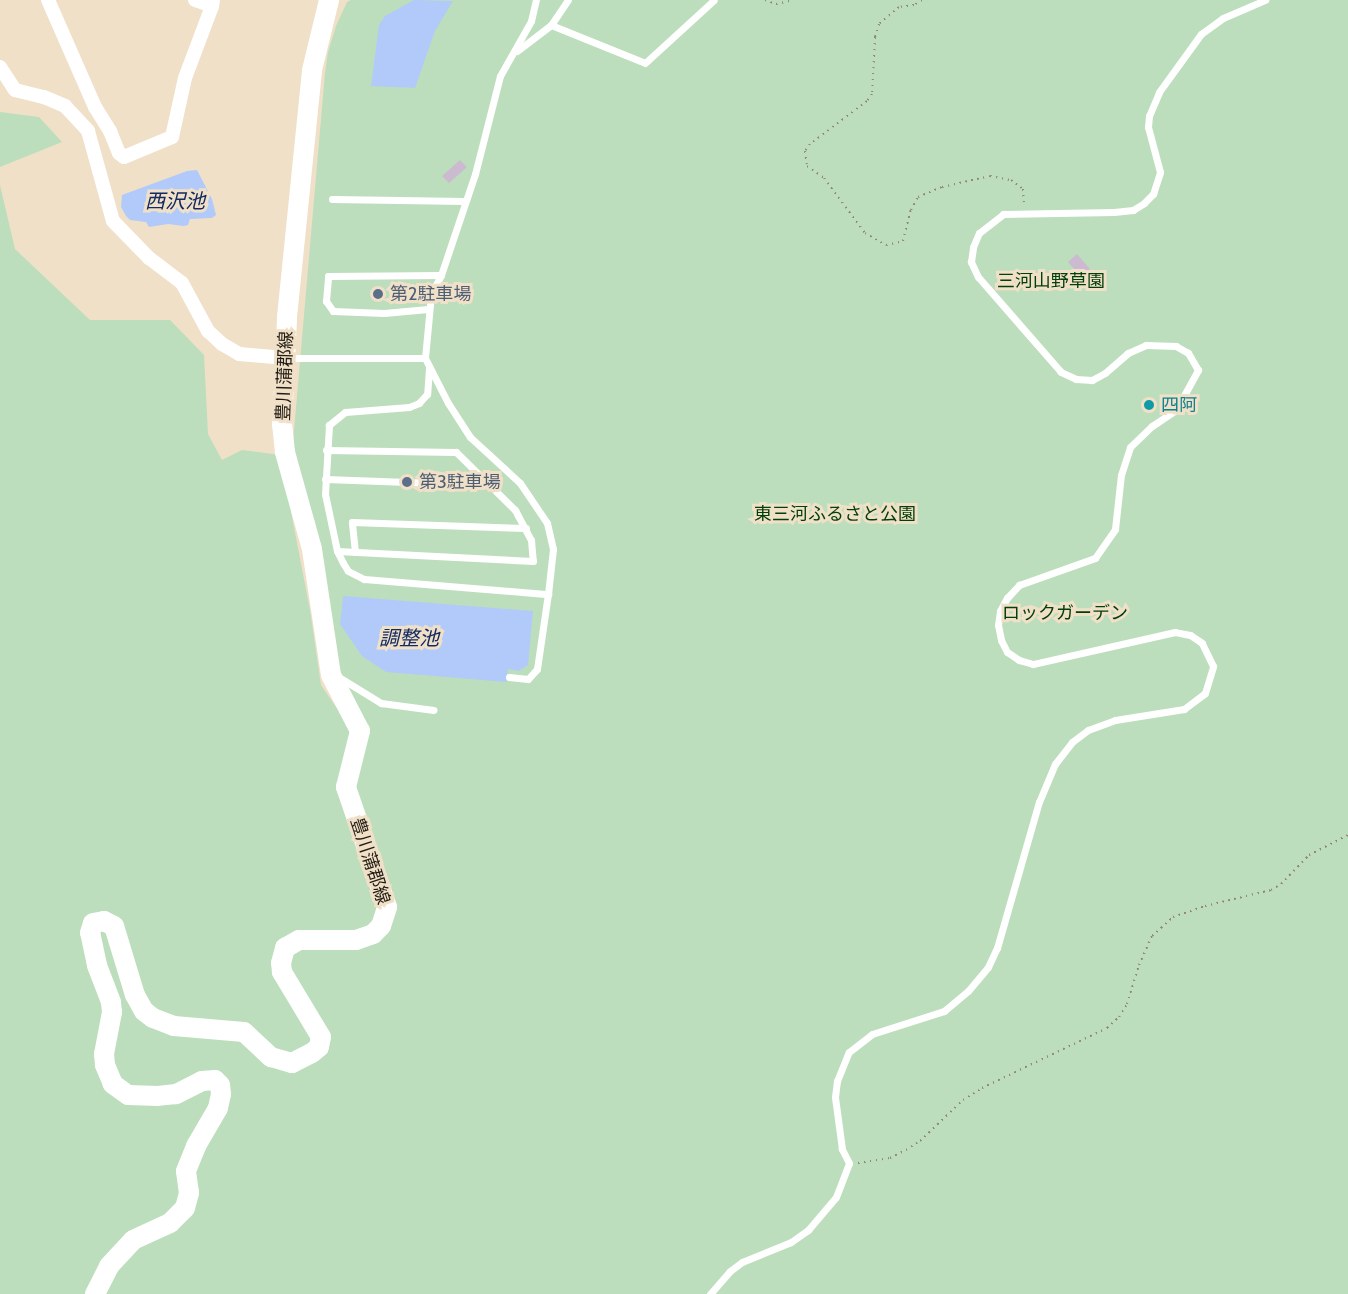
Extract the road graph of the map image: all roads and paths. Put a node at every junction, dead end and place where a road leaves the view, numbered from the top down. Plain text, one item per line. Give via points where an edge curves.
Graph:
1 (195, 0) edge
2 (329, 0) edge
3 (536, 0) edge
4 (568, 0) edge
5 (714, 0) edge
6 (765, 0) edge
7 (794, 0) edge
8 (922, 0) edge
9 (1265, 0) edge
10 (52, 2) edge
11 (212, 3) edge
12 (551, 25) junction
13 (512, 55) junction
14 (0, 67) edge
15 (332, 199) dead end
16 (465, 201) junction
17 (1024, 212) junction
18 (441, 275) junction
19 (428, 309) junction
20 (285, 358) junction
21 (425, 358) junction
22 (429, 368) junction
23 (326, 450) junction
24 (325, 479) junction
25 (491, 485) junction
26 (526, 528) junction
27 (337, 551) junction
28 (355, 552) junction
29 (548, 594) junction
30 (331, 675) junction
31 (509, 677) dead end
32 (434, 710) dead end
33 (1348, 835) edge
34 (849, 1163) junction
35 (95, 1294) edge
36 (710, 1294) edge

1 - 11 street
2 - 20 main road, 豊川蒲郡線 via 312,70
3 - 13 lane via 531,21
4 - 12 lane
5 - 12 lane via 645,63
6 - 7 path via 776,4
8 - 17 path via 899,7 879,24 874,37 872,94 810,144 805,151 807,166 824,178 865,233 886,245 903,242 918,197 942,187 990,176 1011,180 1023,189
9 - 17 lane via 1223,18 1201,34 1159,92 1148,127 1160,172 1153,194 1143,203 1133,210 1114,212
10 - 11 street via 95,107 124,157 172,137 184,78
12 - 13 lane
13 - 16 lane via 500,76
14 - 20 street via 15,90 65,106 88,131 113,221 149,258 182,283 208,331 239,354
15 - 16 lane
16 - 18 lane
17 - 34 lane via 1004,214 979,233 972,247 971,262 978,277 1061,372 1076,379 1092,380 1128,352 1146,345 1176,346 1188,353 1198,370 1176,410 1130,447 1121,475 1115,529 1102,550 1085,564 1019,585 1000,611 1001,640 1007,652 1033,664 1175,632 1202,643 1213,666 1211,680 1205,693 1184,709 1115,720 1088,730 1054,764 988,967 944,1011 872,1035 849,1052 835,1097 842,1149
18 - 19 lane
18 - 19 lane via 328,276 326,301 333,311 384,313
19 - 21 lane
20 - 21 lane
20 - 30 main road, 豊川蒲郡線 via 285,452 312,549
21 - 22 lane
22 - 23 lane via 427,394 420,403 345,412 329,424
22 - 29 lane via 470,437 520,483 547,523 553,549
23 - 24 lane
23 - 25 lane via 456,452
24 - 25 lane
24 - 27 lane
25 - 26 lane
26 - 28 lane via 352,522
26 - 28 lane via 532,561
27 - 28 lane
27 - 29 lane via 348,571 364,579
29 - 31 lane via 537,669 528,679
30 - 32 lane via 381,703
30 - 35 main road, 豊川蒲郡線 via 360,731 346,787 387,907 385,916 373,934 356,940 299,940 285,948 282,972 321,1037 319,1047 292,1063 271,1057 244,1032 174,1026 153,1018 135,995 114,926 104,921 93,923 90,933 97,965 111,1002 104,1053 113,1084 128,1095 158,1096 215,1080 221,1094 218,1108 186,1171 189,1193 185,1208 170,1223 133,1240 109,1266
33 - 34 path via 1309,855 1271,890 1173,917 1152,936 1127,1004 1107,1028 982,1088 906,1150 872,1162
34 - 36 lane via 836,1197 808,1230 791,1242 742,1262

